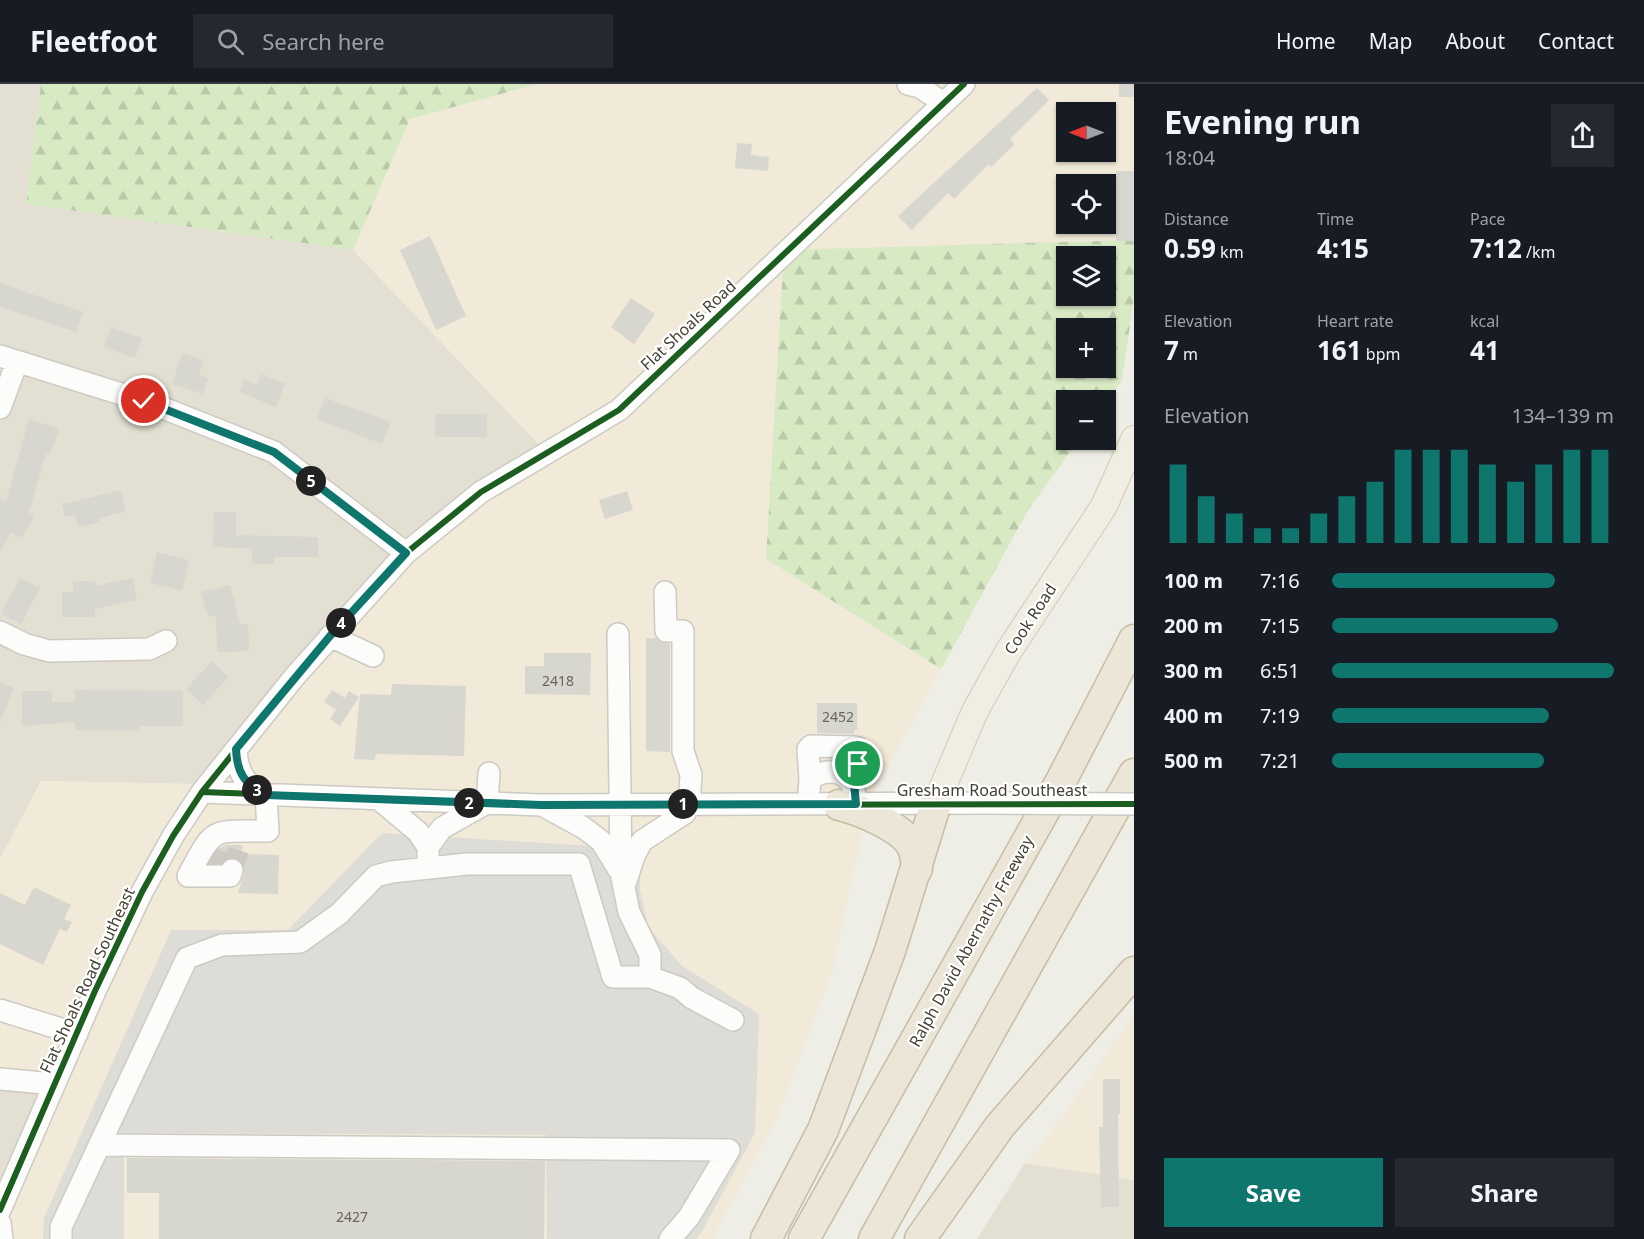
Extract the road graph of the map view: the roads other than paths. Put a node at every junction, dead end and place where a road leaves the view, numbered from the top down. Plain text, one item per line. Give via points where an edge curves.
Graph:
1 (911, 84) edge
2 (964, 84) edge
3 (943, 103) junction
4 (9, 359) edge
5 (0, 408) edge
6 (1134, 439) edge
7 (406, 553) junction
8 (665, 592) dead end
9 (0, 632) edge
10 (618, 634) dead end
11 (330, 636) junction
12 (166, 640) dead end
13 (1134, 640) edge
14 (373, 656) dead end
15 (236, 749) junction
16 (489, 773) dead end
17 (1134, 774) edge
18 (810, 778) junction
19 (202, 792) junction
20 (266, 795) junction
21 (850, 797) junction
22 (381, 801) junction
23 (936, 803) junction
24 (487, 804) junction
25 (620, 804) junction
26 (689, 804) junction
27 (808, 804) junction
28 (1134, 804) edge
29 (541, 805) junction
30 (168, 845) junction
31 (428, 857) junction
32 (916, 868) junction
33 (622, 880) junction
34 (1134, 972) edge
35 (650, 977) junction
36 (0, 1010) edge
37 (733, 1020) dead end
38 (77, 1034) junction
39 (0, 1079) edge
40 (54, 1084) junction
41 (100, 1145) junction
42 (0, 1210) edge
43 (0, 1223) edge
44 (2, 1239) edge
45 (61, 1239) edge
46 (670, 1239) edge
47 (766, 1239) edge
48 (804, 1239) edge
49 (874, 1239) edge
50 (920, 1239) edge

1 - 3 street
2 - 3 street, Flat Shoals Road
3 - 7 street, Flat Shoals Road via 619,410 563,431
4 - 5 street
4 - 7 street via 153,404 274,452
6 - 23 main road, Cook Road via 1104,506 986,691
7 - 11 street, Flat Shoals Road Southeast
8 - 26 street via 666,631 683,631 683,751 691,775
9 - 12 street via 49,651 149,649
10 - 25 street
11 - 14 street
11 - 15 street, Flat Shoals Road Southeast
13 - 48 highway, Ralph David Abernathy Freeway via 1066,771
15 - 19 street, Flat Shoals Road Southeast
15 - 20 street via 241,776
16 - 24 street
17 - 49 highway
18 - 21 street via 818,773 844,773
18 - 21 street via 811,746 858,748
18 - 27 street
19 - 20 street, Gresham Road Southeast
19 - 30 street, Flat Shoals Road Southeast
20 - 22 street, Gresham Road Southeast
20 - 30 street via 268,831 234,838 221,831 209,837 213,867
21 - 23 street, Gresham Road Southeast
21 - 27 street, Gresham Road Southeast
21 - 32 highway via 862,812 904,836 914,850
22 - 24 street, Gresham Road Southeast
22 - 31 street via 418,832
23 - 28 street, Gresham Road Southeast, bridge
23 - 32 highway
24 - 29 street, Gresham Road Southeast
24 - 31 street via 442,828
25 - 26 street, Gresham Road Southeast
25 - 29 street, Gresham Road Southeast
25 - 33 street
26 - 27 street, Gresham Road Southeast
26 - 33 street via 684,813 642,841
29 - 33 street via 601,841
30 - 38 street, Flat Shoals Road Southeast via 137,902
31 - 35 street via 579,864 613,977
31 - 41 street via 376,876 339,914 300,942 222,945 187,958
32 - 47 highway via 823,1130
33 - 35 street via 629,912 650,955
34 - 50 highway via 1000,1126
35 - 37 street via 680,988
36 - 38 street
38 - 40 street, Flat Shoals Road Southeast
39 - 40 street
40 - 42 street, Flat Shoals Road Southeast
41 - 45 street via 61,1227
41 - 46 street via 729,1150 689,1217
43 - 44 street

